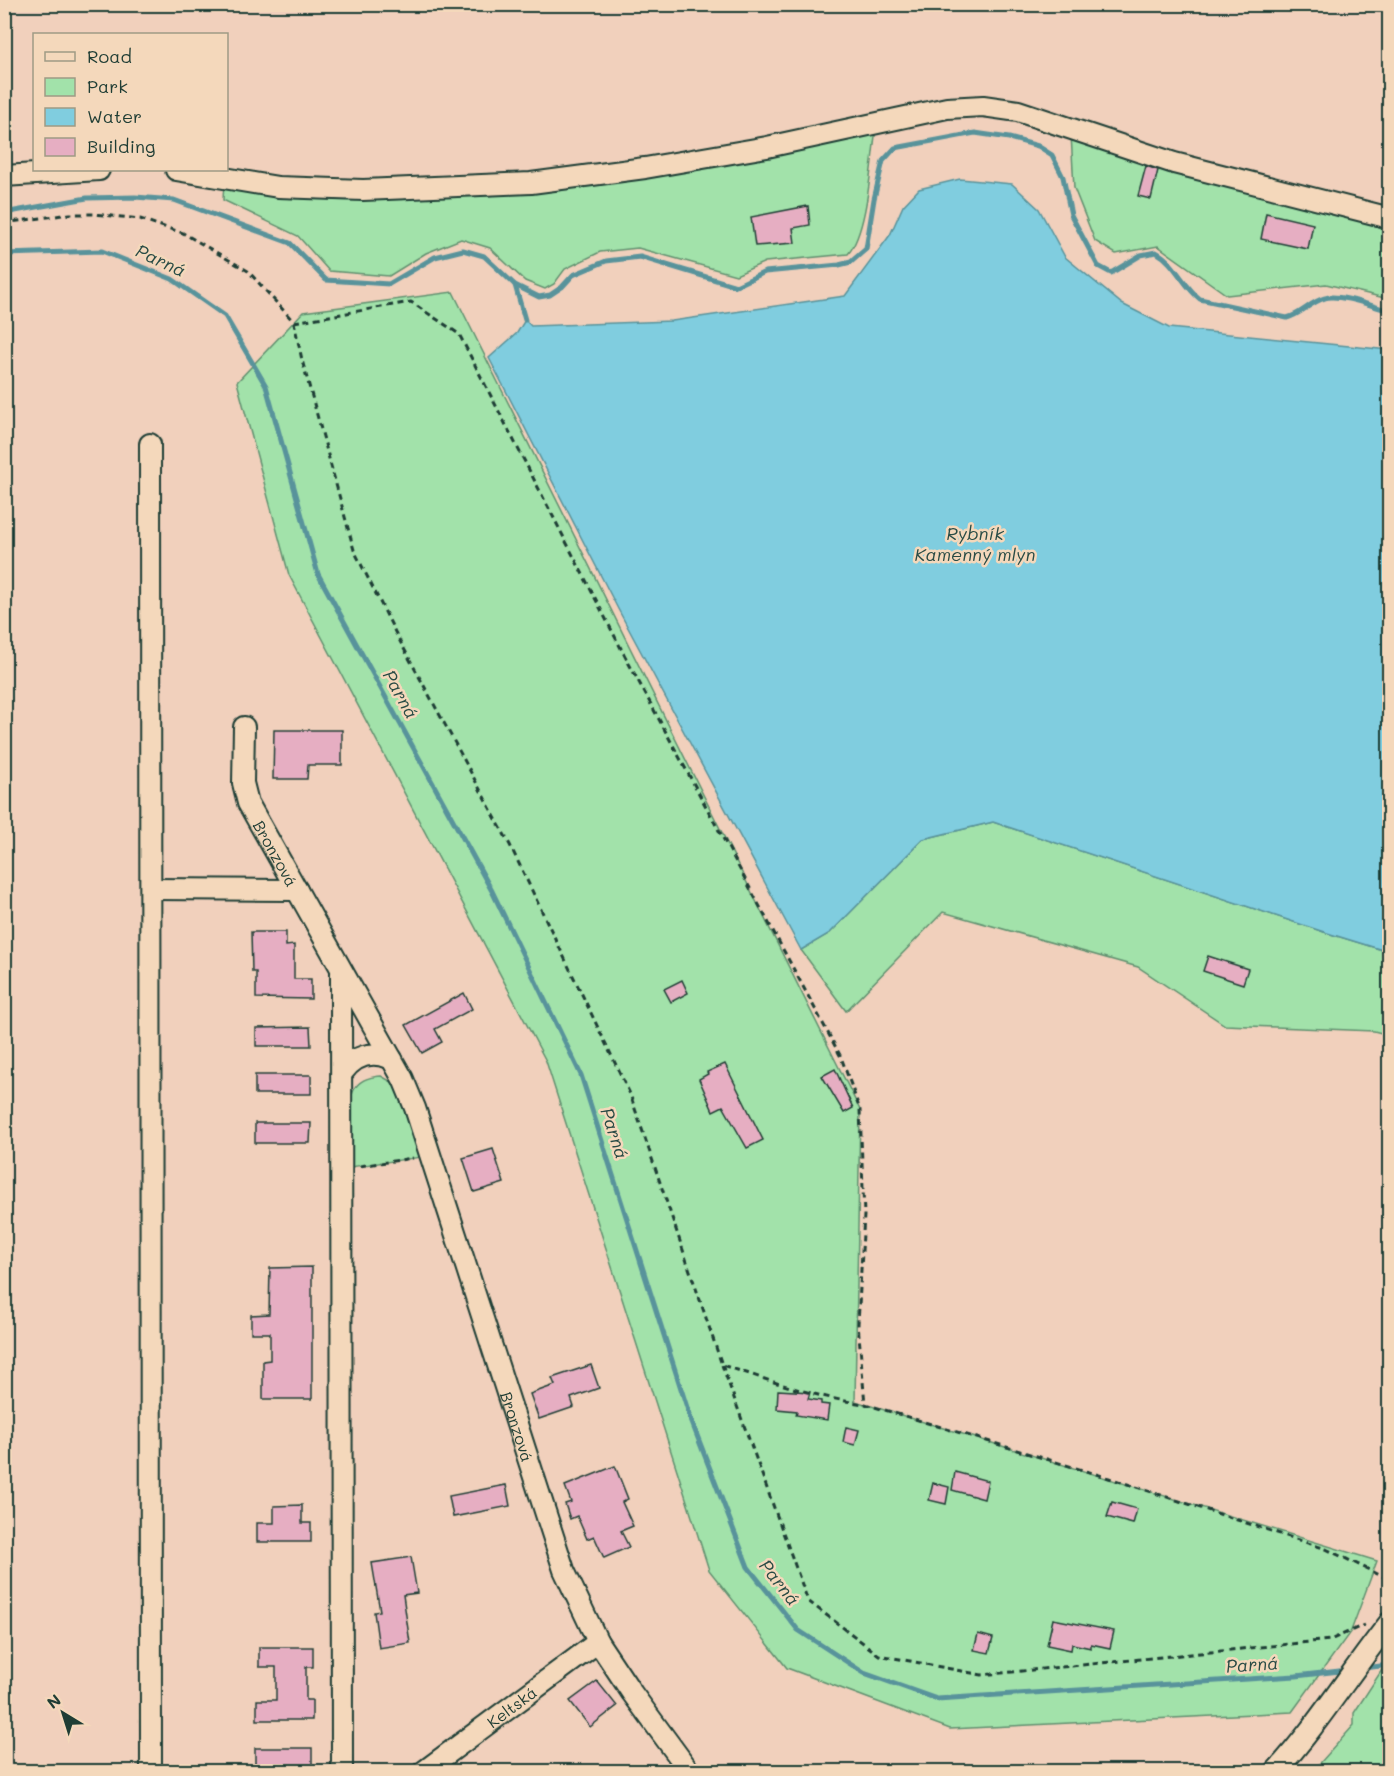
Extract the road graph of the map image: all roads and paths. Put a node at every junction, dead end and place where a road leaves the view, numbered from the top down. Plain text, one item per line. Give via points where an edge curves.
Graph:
1 (83, 171) edge
2 (182, 171) edge
3 (4, 176) edge
4 (1389, 218) edge
5 (4, 223) edge
6 (294, 322) junction
7 (150, 444) dead end
8 (244, 727) dead end
9 (151, 889) junction
10 (297, 890) junction
11 (341, 969) junction
12 (392, 1059) junction
13 (343, 1072) junction
14 (422, 1157) dead end
15 (350, 1167) dead end
16 (723, 1365) junction
17 (865, 1404) junction
18 (1389, 1580) edge
19 (1387, 1625) edge
20 (598, 1642) junction
21 (151, 1772) edge
22 (342, 1772) edge
23 (423, 1772) edge
24 (690, 1772) edge
25 (1275, 1772) edge

1 - 3 street
2 - 4 street via 278,187 363,190 531,183 767,147 947,108 983,106 1018,111 1174,164
5 - 6 path via 94,214 140,219 161,226 183,234 248,271
6 - 16 path via 354,550 510,844 630,1094
6 - 17 path via 411,302 459,334 627,660 841,1057 860,1110 864,1215 858,1324
7 - 9 street
8 - 10 street, Bronzová via 246,796
9 - 10 street
9 - 21 street
10 - 11 street, Bronzová
11 - 12 street, Bronzová
11 - 13 street, Bronzová
12 - 13 street via 369,1054 353,1060
12 - 20 street, Bronzová via 415,1108 564,1570
13 - 22 street, Bronzová
14 - 15 path
16 - 17 path via 814,1394
16 - 19 path via 808,1601 879,1655 982,1675 1330,1640 1364,1625
17 - 18 path via 1326,1550
19 - 25 street via 1321,1717
20 - 23 street, Keltská
20 - 24 street, Bronzová

